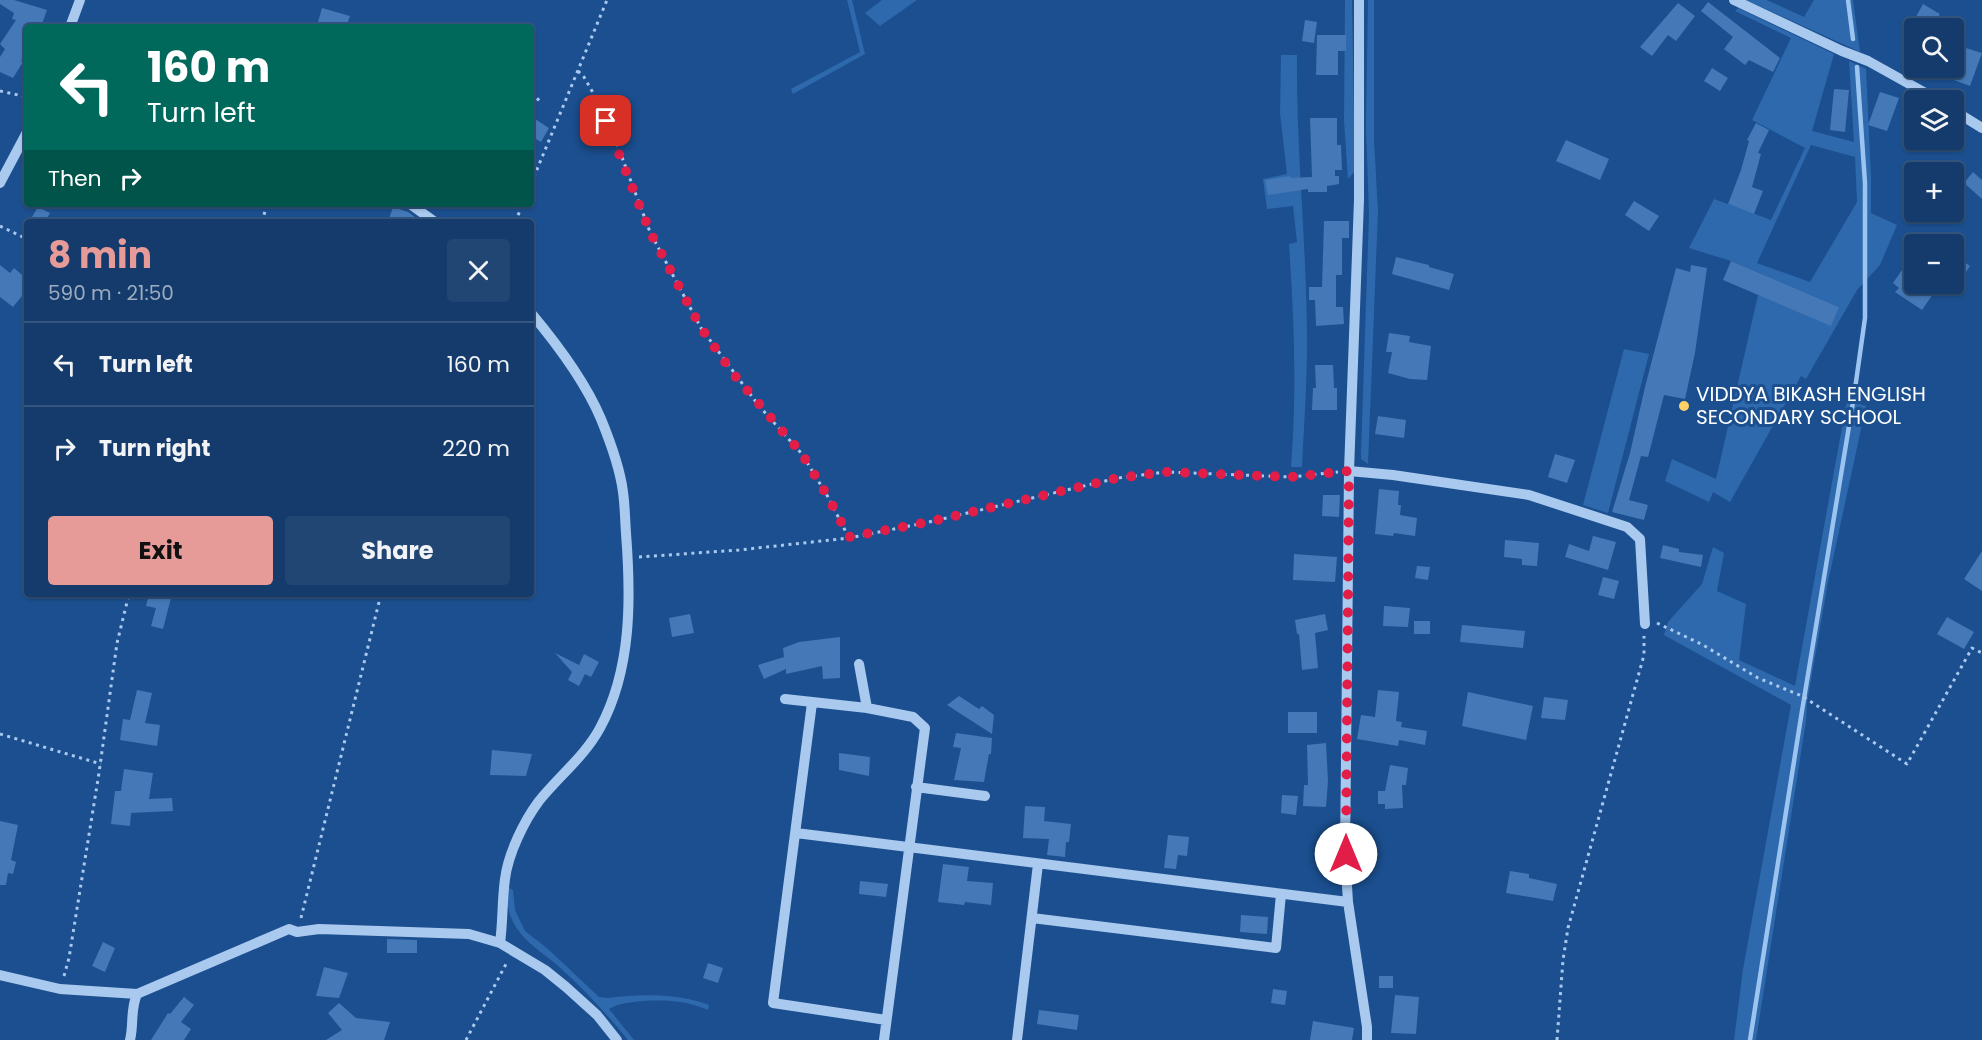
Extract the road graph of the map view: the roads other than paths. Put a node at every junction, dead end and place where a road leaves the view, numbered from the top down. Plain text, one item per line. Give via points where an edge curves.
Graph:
1 (80, 0) edge
2 (1359, 0) edge
3 (1734, 0) edge
4 (71, 24) edge
5 (1920, 90) edge
6 (1964, 117) edge
7 (1982, 128) edge
8 (24, 138) edge
9 (0, 183) edge
10 (414, 207) edge
11 (431, 219) edge
12 (534, 317) edge
13 (1349, 471) junction
14 (1645, 620) road end
15 (859, 664) dead end
16 (785, 699) dead end
17 (812, 703) junction
18 (867, 708) junction
19 (916, 787) junction
20 (985, 796) dead end
21 (796, 833) junction
22 (909, 848) junction
23 (1038, 864) junction
24 (1281, 894) junction
25 (1348, 902) junction
26 (1032, 918) junction
27 (501, 943) junction
28 (0, 975) edge
29 (137, 994) junction
30 (886, 1020) junction
31 (130, 1040) edge
32 (617, 1040) edge
33 (884, 1040) edge
34 (1017, 1040) edge
35 (1367, 1040) edge

1 - 4 street
2 - 13 street via 1359,200
3 - 5 street via 1868,61
6 - 7 street
8 - 9 street
10 - 11 street
12 - 27 street via 588,392 609,439 623,491 628,615 625,654 600,728 587,749 539,802 519,833 505,878
13 - 14 street via 1529,495 1627,527 1640,539
13 - 25 street
15 - 18 street
16 - 17 street
17 - 18 street
17 - 21 street
18 - 19 street via 913,717 925,728
19 - 20 street
19 - 22 street
21 - 22 street
21 - 30 street via 773,1003
22 - 23 street
22 - 30 street
23 - 24 street
23 - 26 street
24 - 25 street
24 - 26 street via 1276,948
25 - 35 street
26 - 34 street
27 - 29 street via 469,934 319,929 297,932 288,928
27 - 32 street via 566,987
28 - 29 street via 60,989
29 - 31 street
30 - 33 street

